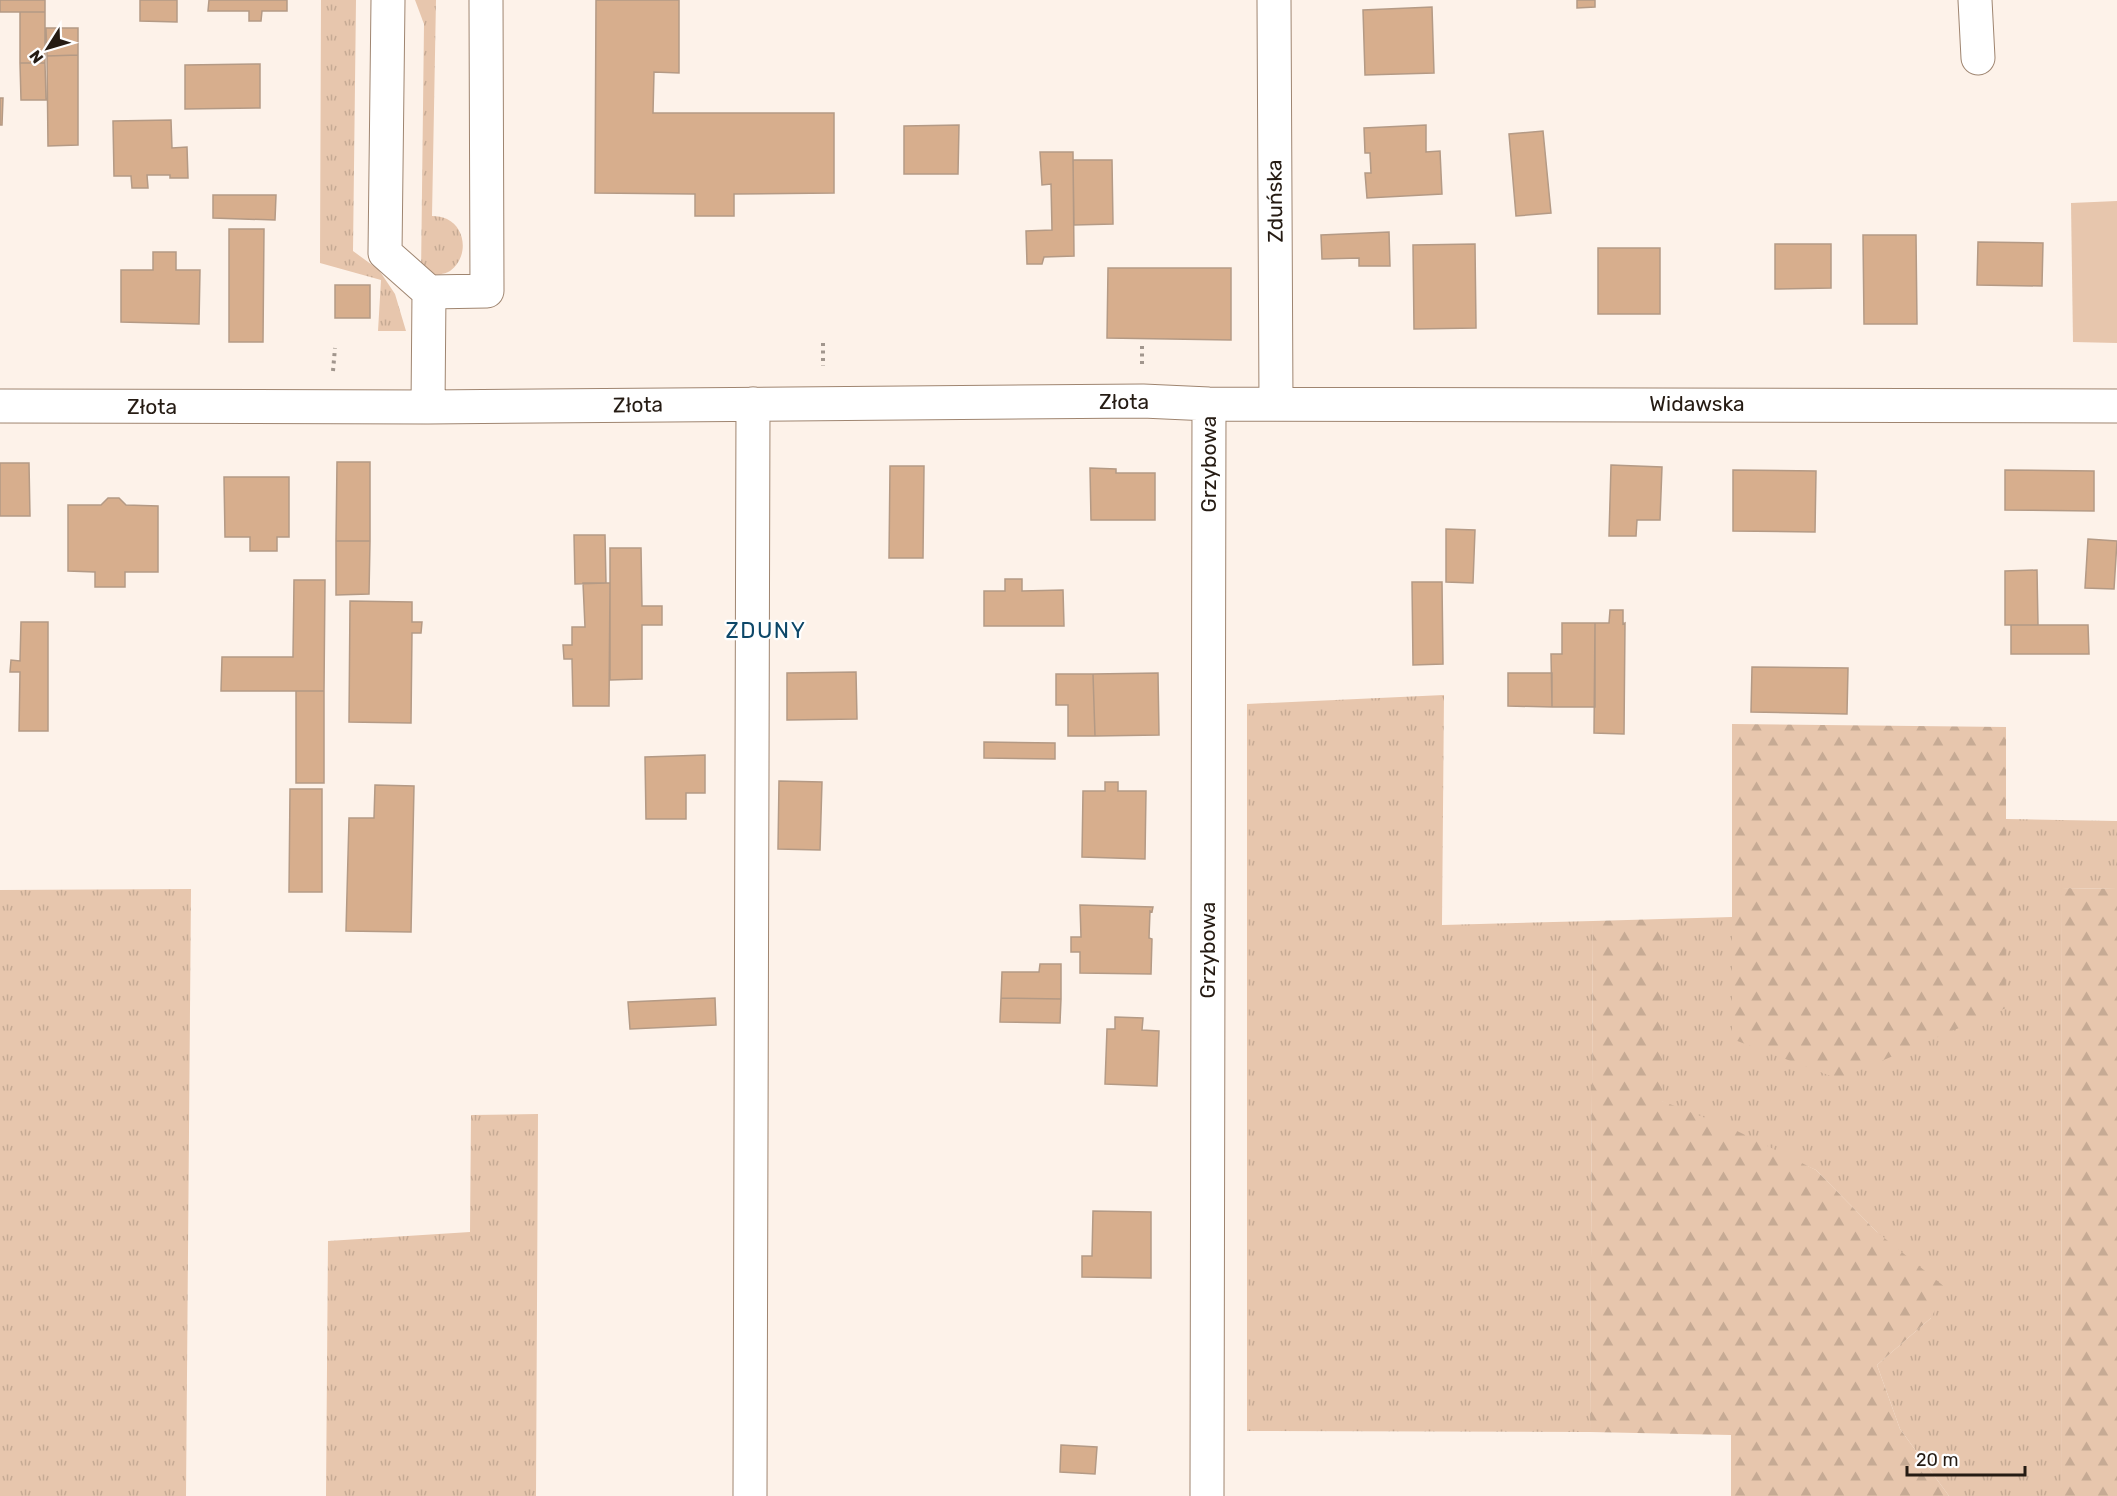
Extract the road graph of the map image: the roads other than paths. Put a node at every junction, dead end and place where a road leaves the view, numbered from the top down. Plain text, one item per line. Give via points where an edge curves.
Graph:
1 (388, 0) edge
2 (486, 0) edge
3 (1274, 0) edge
4 (1975, 0) edge
5 (1978, 58) dead end
6 (429, 292) junction
7 (1276, 403) junction
8 (753, 404) junction
9 (1209, 404) junction
10 (0, 406) edge
11 (2117, 406) edge
12 (428, 407) junction
13 (750, 1496) edge
14 (1207, 1496) edge

1 - 6 street via 384,254
2 - 6 street via 487,291
3 - 7 street, Zduńska
4 - 5 street
6 - 12 street
7 - 9 street, Złota
7 - 11 street, Widawska
8 - 9 street, Złota
8 - 12 street, Złota
8 - 13 street
9 - 14 street, Grzybowa
10 - 12 street, Złota

